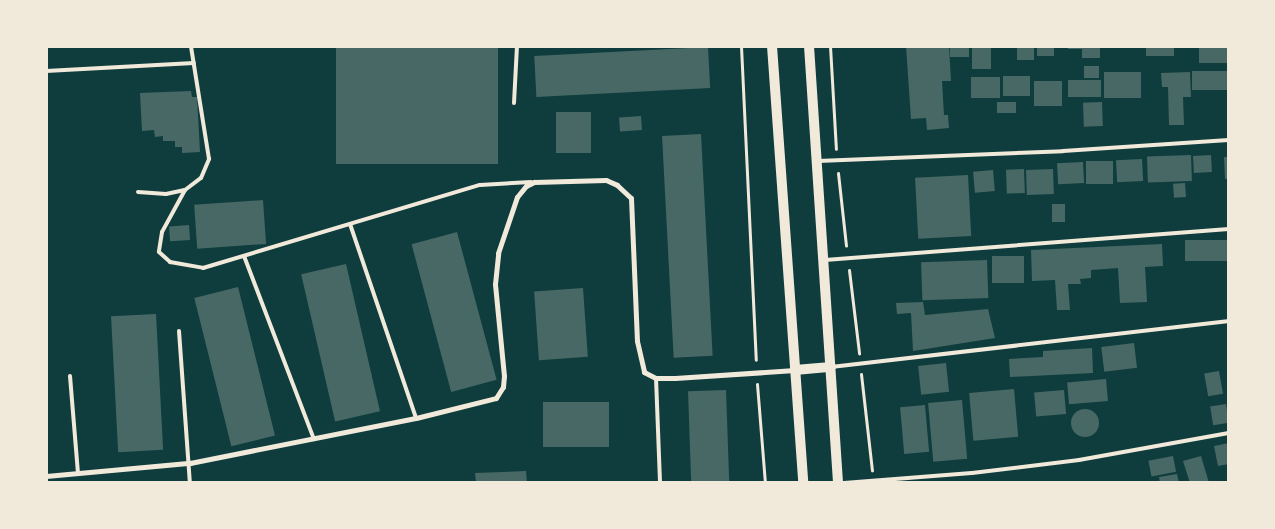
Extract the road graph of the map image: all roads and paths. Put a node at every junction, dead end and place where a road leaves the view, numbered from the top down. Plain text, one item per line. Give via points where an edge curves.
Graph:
1 (191, 46) edge
2 (517, 46) edge
3 (741, 46) edge
4 (772, 46) edge
5 (809, 46) edge
6 (194, 63) junction
7 (46, 72) edge
8 (514, 103) dead end
9 (1229, 140) edge
10 (816, 161) junction
11 (534, 182) junction
12 (185, 190) junction
13 (138, 192) dead end
14 (350, 224) junction
15 (1229, 229) edge
16 (244, 256) junction
17 (823, 260) junction
18 (1229, 322) edge
19 (179, 331) dead end
20 (831, 367) junction
21 (795, 370) junction
22 (756, 373) junction
23 (70, 376) dead end
24 (656, 378) junction
25 (416, 418) junction
26 (1229, 433) edge
27 (314, 439) junction
28 (190, 463) junction
29 (78, 473) junction
30 (46, 476) edge
31 (190, 483) edge
32 (660, 483) edge
33 (765, 483) edge
34 (803, 483) edge
35 (838, 483) edge
36 (844, 483) edge

1 - 6 lane
2 - 8 lane
3 - 22 path
4 - 21 main road
5 - 10 main road
6 - 7 lane
6 - 12 lane via 209,159 201,178
9 - 10 lane via 1054,152
10 - 17 main road
11 - 14 lane via 480,185
11 - 24 street via 606,180 629,194 632,202 639,360 644,372
11 - 25 street via 517,197 498,253 495,284 504,376 500,393 488,402
12 - 13 lane via 166,194
12 - 16 lane via 162,232 159,252 170,262 203,268
14 - 16 lane
14 - 25 lane
15 - 17 lane
16 - 27 lane
17 - 20 main road
18 - 20 lane
19 - 28 lane
20 - 21 main road
20 - 35 main road
21 - 22 street
21 - 34 main road
22 - 24 street
22 - 33 path
23 - 29 lane
24 - 32 lane
25 - 27 street
26 - 36 lane via 1079,460 972,473
27 - 28 street
28 - 29 street
28 - 31 lane
29 - 30 street

